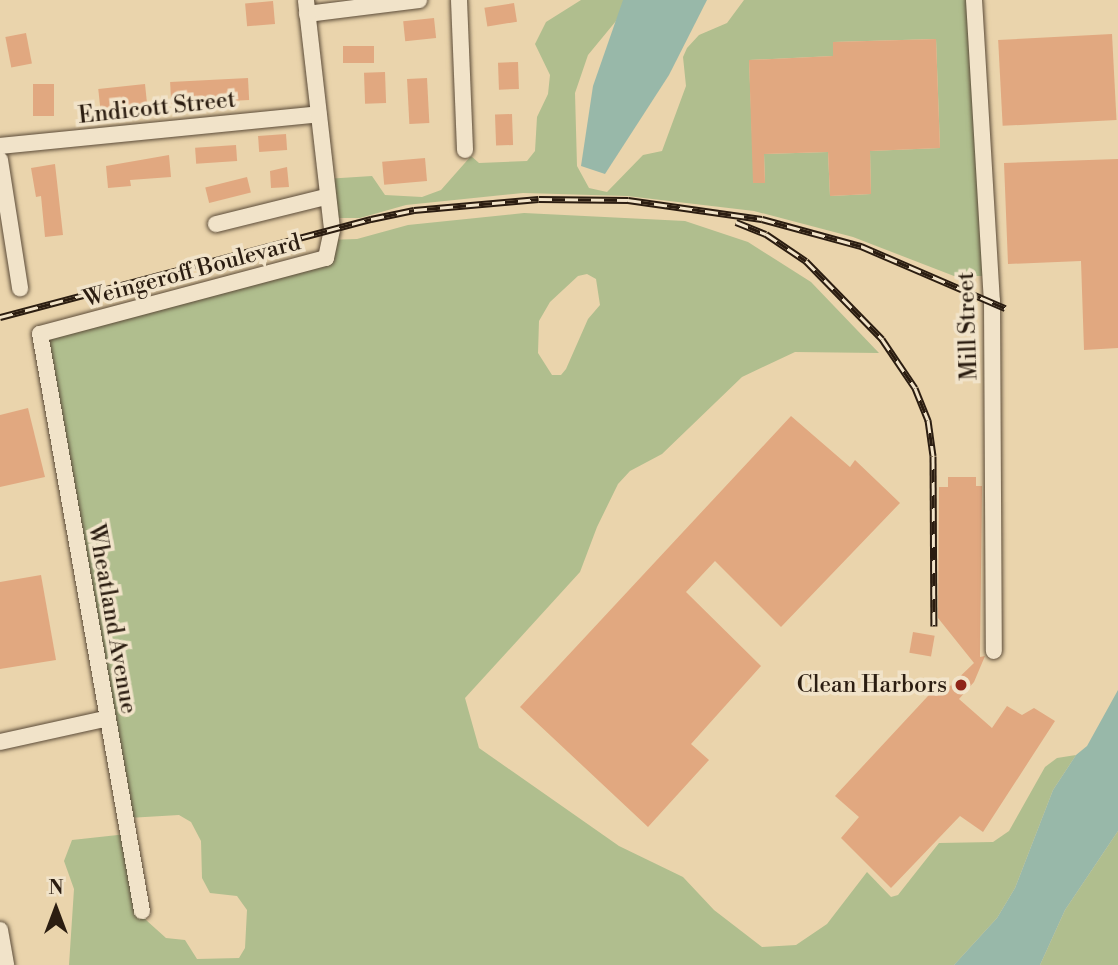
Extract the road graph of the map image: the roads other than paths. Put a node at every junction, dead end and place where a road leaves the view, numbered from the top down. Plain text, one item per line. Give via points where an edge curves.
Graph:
1 (419, 0) edge
2 (459, 0) edge
3 (974, 0) edge
4 (307, 7) edge
5 (318, 114) junction
6 (0, 146) edge
7 (465, 150) dead end
8 (0, 160) edge
9 (325, 197) junction
10 (216, 224) dead end
11 (20, 288) dead end
12 (40, 334) joint
13 (994, 651) dead end
14 (106, 719) junction
15 (0, 742) edge
16 (142, 911) dead end
17 (0, 930) edge
18 (6, 965) edge

1 - 4 street
2 - 7 street
3 - 13 street, Mill Street via 992,301
4 - 5 street
5 - 6 street, Endicott Street
5 - 9 street
8 - 11 street
9 - 10 street
9 - 12 street, Weingeroff Boulevard via 332,229 326,258
12 - 14 street, Wheatland Avenue
14 - 15 street
14 - 16 street, Wheatland Avenue
17 - 18 street

